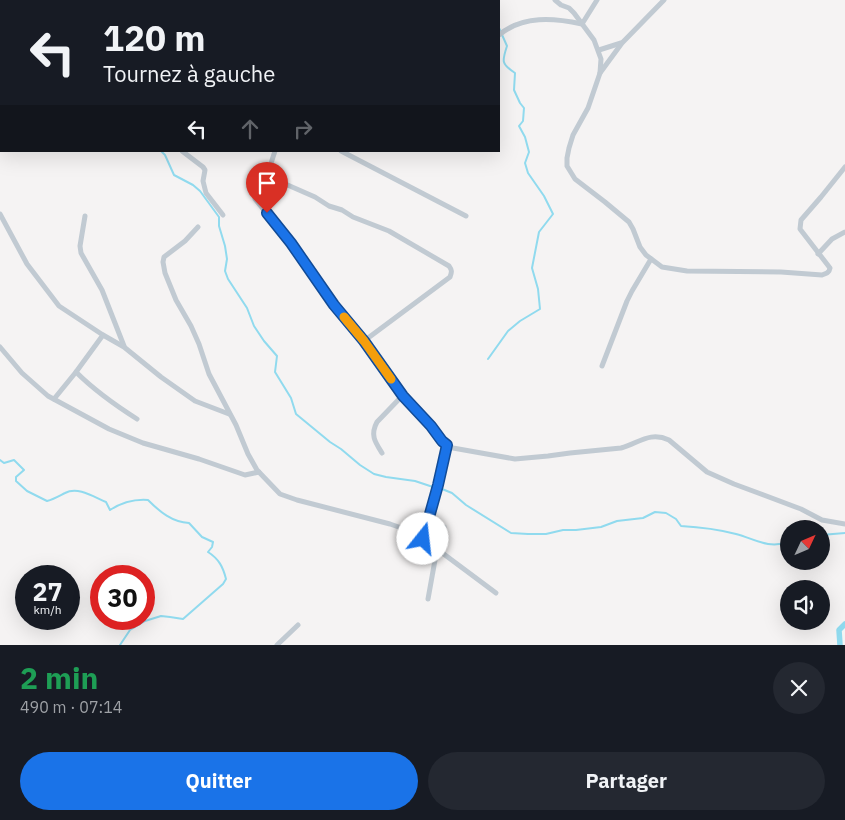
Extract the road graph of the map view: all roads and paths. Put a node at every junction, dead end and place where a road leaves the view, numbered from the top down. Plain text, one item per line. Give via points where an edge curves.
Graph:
1 (556, 0) edge
2 (597, 0) edge
3 (664, 0) edge
4 (582, 24) junction
5 (500, 34) edge
6 (622, 43) junction
7 (598, 50) junction
8 (600, 73) junction
9 (183, 152) edge
10 (275, 152) edge
11 (342, 152) edge
12 (845, 167) edge
13 (269, 170) junction
14 (0, 214) edge
15 (223, 215) dead end
16 (85, 216) dead end
17 (466, 216) dead end
18 (198, 228) dead end
19 (845, 232) edge
20 (818, 254) junction
21 (651, 260) junction
22 (103, 335) junction
23 (364, 341) junction
24 (0, 347) edge
25 (124, 347) junction
26 (602, 366) dead end
27 (76, 372) junction
28 (403, 396) junction
29 (54, 399) junction
30 (229, 414) junction
31 (137, 419) dead end
32 (447, 445) junction
33 (382, 453) dead end
34 (259, 472) junction
35 (845, 524) edge
36 (444, 527) dead end
37 (423, 539) junction
38 (437, 548) junction
39 (496, 593) dead end
40 (428, 599) dead end
41 (298, 625) dead end
42 (277, 645) edge

1 - 4 street via 569,8
2 - 4 street
3 - 6 street
4 - 5 street via 548,19 526,21
4 - 7 street
6 - 7 street
6 - 8 street
7 - 8 street
8 - 21 street via 588,108 573,135 567,166 575,179 628,222 640,247
9 - 15 street via 205,170 206,193
10 - 13 street
11 - 17 street
12 - 20 street via 801,220 800,229
13 - 23 street via 255,199
13 - 23 street via 283,183 389,231 452,269 450,277
14 - 22 street via 27,264 59,306
16 - 25 street via 81,253 102,290
18 - 30 street via 164,257 163,262 176,300 191,326 209,374
19 - 20 street via 832,239
20 - 21 street via 830,268 822,275 687,271 662,267
21 - 26 street via 632,291
22 - 25 street
22 - 27 street
23 - 28 street
24 - 29 street via 22,373
25 - 30 street via 195,401
27 - 29 street
27 - 31 street via 93,389
28 - 32 street
28 - 33 street via 374,428 375,441
29 - 34 street via 109,429 143,443 245,475
30 - 34 street
32 - 35 street via 515,459 621,448 644,438 662,437 707,472 822,520
32 - 37 street
34 - 37 street via 280,494 390,524
36 - 38 street
37 - 38 street
38 - 39 street
38 - 40 street
41 - 42 street

